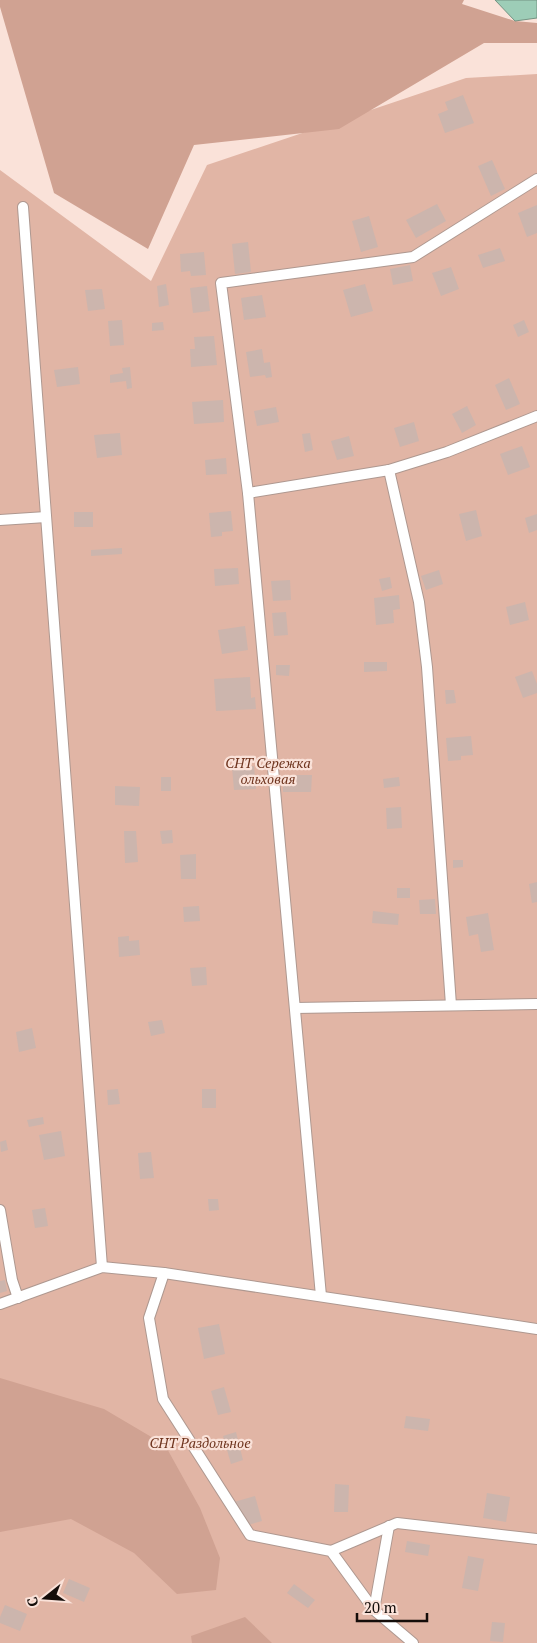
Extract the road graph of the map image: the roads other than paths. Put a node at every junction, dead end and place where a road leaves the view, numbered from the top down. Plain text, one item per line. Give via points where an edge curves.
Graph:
1 (537, 179) edge
2 (23, 207) dead end
3 (537, 416) edge
4 (389, 470) junction
5 (248, 494) junction
6 (46, 517) junction
7 (0, 520) edge
8 (537, 1004) edge
9 (451, 1005) junction
10 (295, 1008) junction
11 (0, 1210) edge
12 (102, 1267) junction
13 (164, 1273) junction
14 (321, 1296) junction
15 (18, 1298) junction
16 (0, 1304) edge
17 (537, 1329) edge
18 (389, 1526) junction
19 (537, 1539) edge
20 (331, 1551) junction
21 (374, 1610) junction
22 (413, 1643) edge

1 - 5 lane via 413,257 221,283
2 - 6 lane
3 - 4 lane via 447,452
4 - 5 lane
4 - 9 lane via 418,602 427,667
5 - 10 lane
6 - 7 lane
6 - 12 lane
8 - 9 lane
9 - 10 lane
10 - 14 lane
11 - 15 lane
12 - 13 lane
12 - 15 lane
13 - 14 lane
13 - 20 lane via 149,1318 163,1399 250,1535
14 - 17 lane
15 - 16 lane
18 - 19 lane via 397,1523
18 - 20 lane
18 - 21 lane
20 - 21 lane
21 - 22 lane

